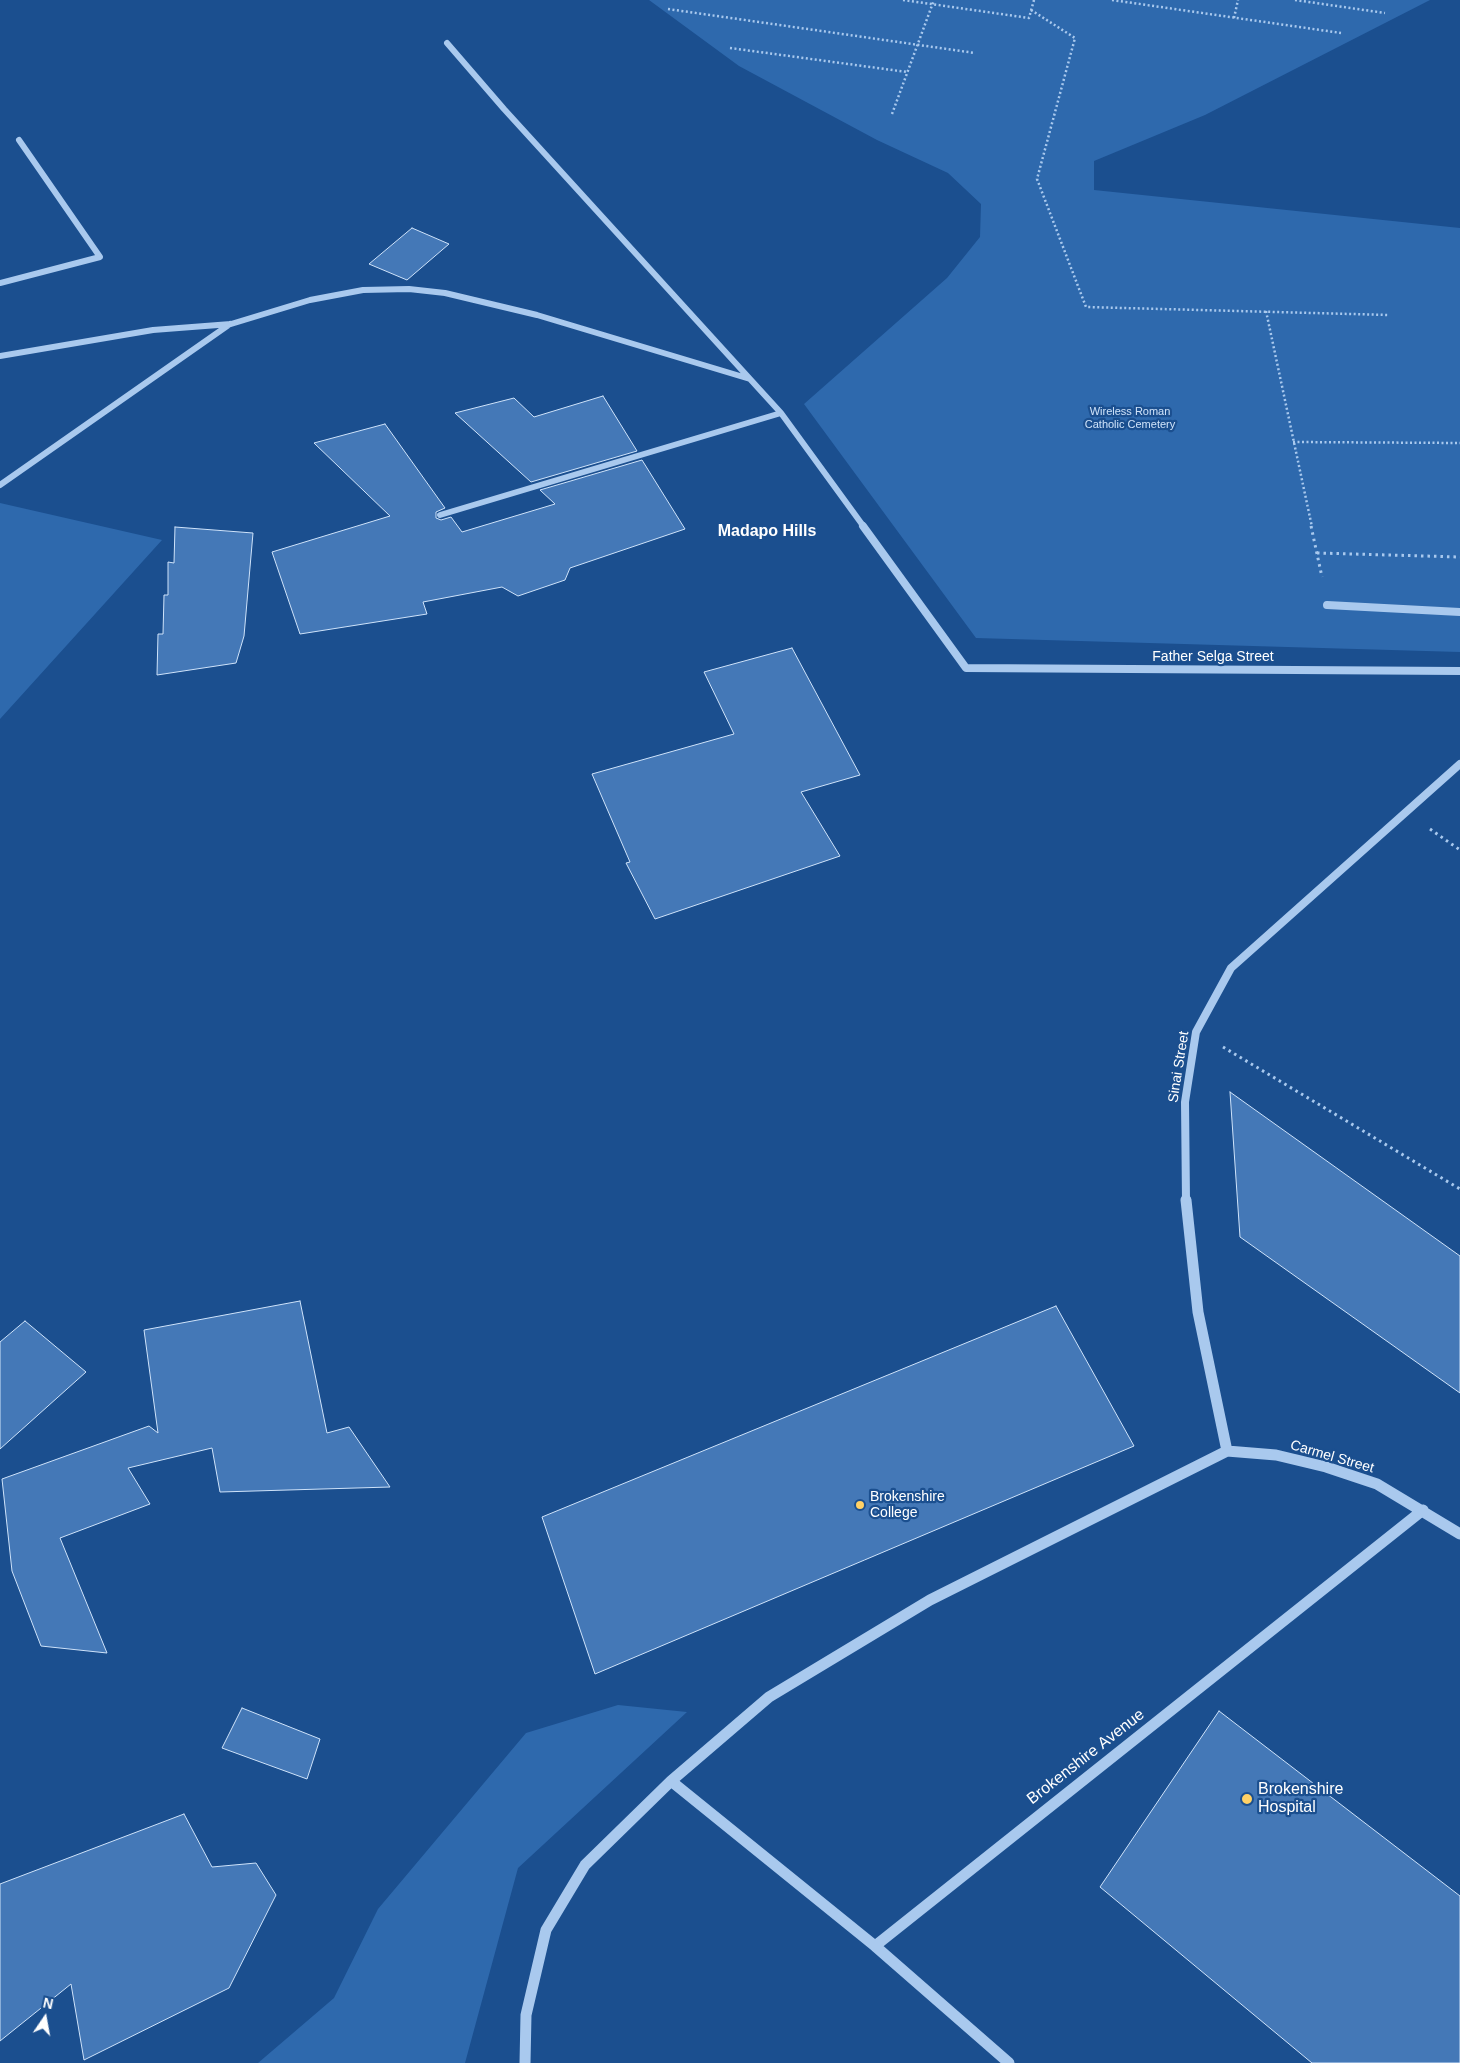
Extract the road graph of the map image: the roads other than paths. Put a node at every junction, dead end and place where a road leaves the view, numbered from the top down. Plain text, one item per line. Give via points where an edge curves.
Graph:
1 (447, 43) dead end
2 (19, 140) dead end
3 (0, 283) edge
4 (230, 324) junction
5 (0, 356) edge
6 (752, 380) junction
7 (780, 413) junction
8 (0, 485) edge
9 (440, 515) dead end
10 (1327, 605) road end
11 (1460, 612) edge
12 (1460, 671) edge
13 (1460, 764) edge
14 (1227, 1451) junction
15 (1423, 1510) junction
16 (1460, 1534) edge
17 (671, 1781) junction
18 (875, 1946) junction
19 (525, 2063) edge
20 (1009, 2063) edge

1 - 6 street
2 - 3 street via 100,257
4 - 5 street via 153,330
4 - 6 street via 310,300 363,290 408,289 445,293 537,315
4 - 8 street
6 - 7 street
7 - 9 street
7 - 12 street, Father Selga Street via 966,668
10 - 11 street
13 - 14 street, Sinai Street via 1232,968 1196,1032 1185,1102 1186,1210 1198,1312
14 - 15 street, Carmel Street via 1276,1455 1326,1467 1377,1484
14 - 17 street via 930,1600 769,1697
15 - 16 street
15 - 18 street, Brokenshire Avenue
17 - 18 street
17 - 19 street via 585,1865 546,1930 526,2015
18 - 20 street

